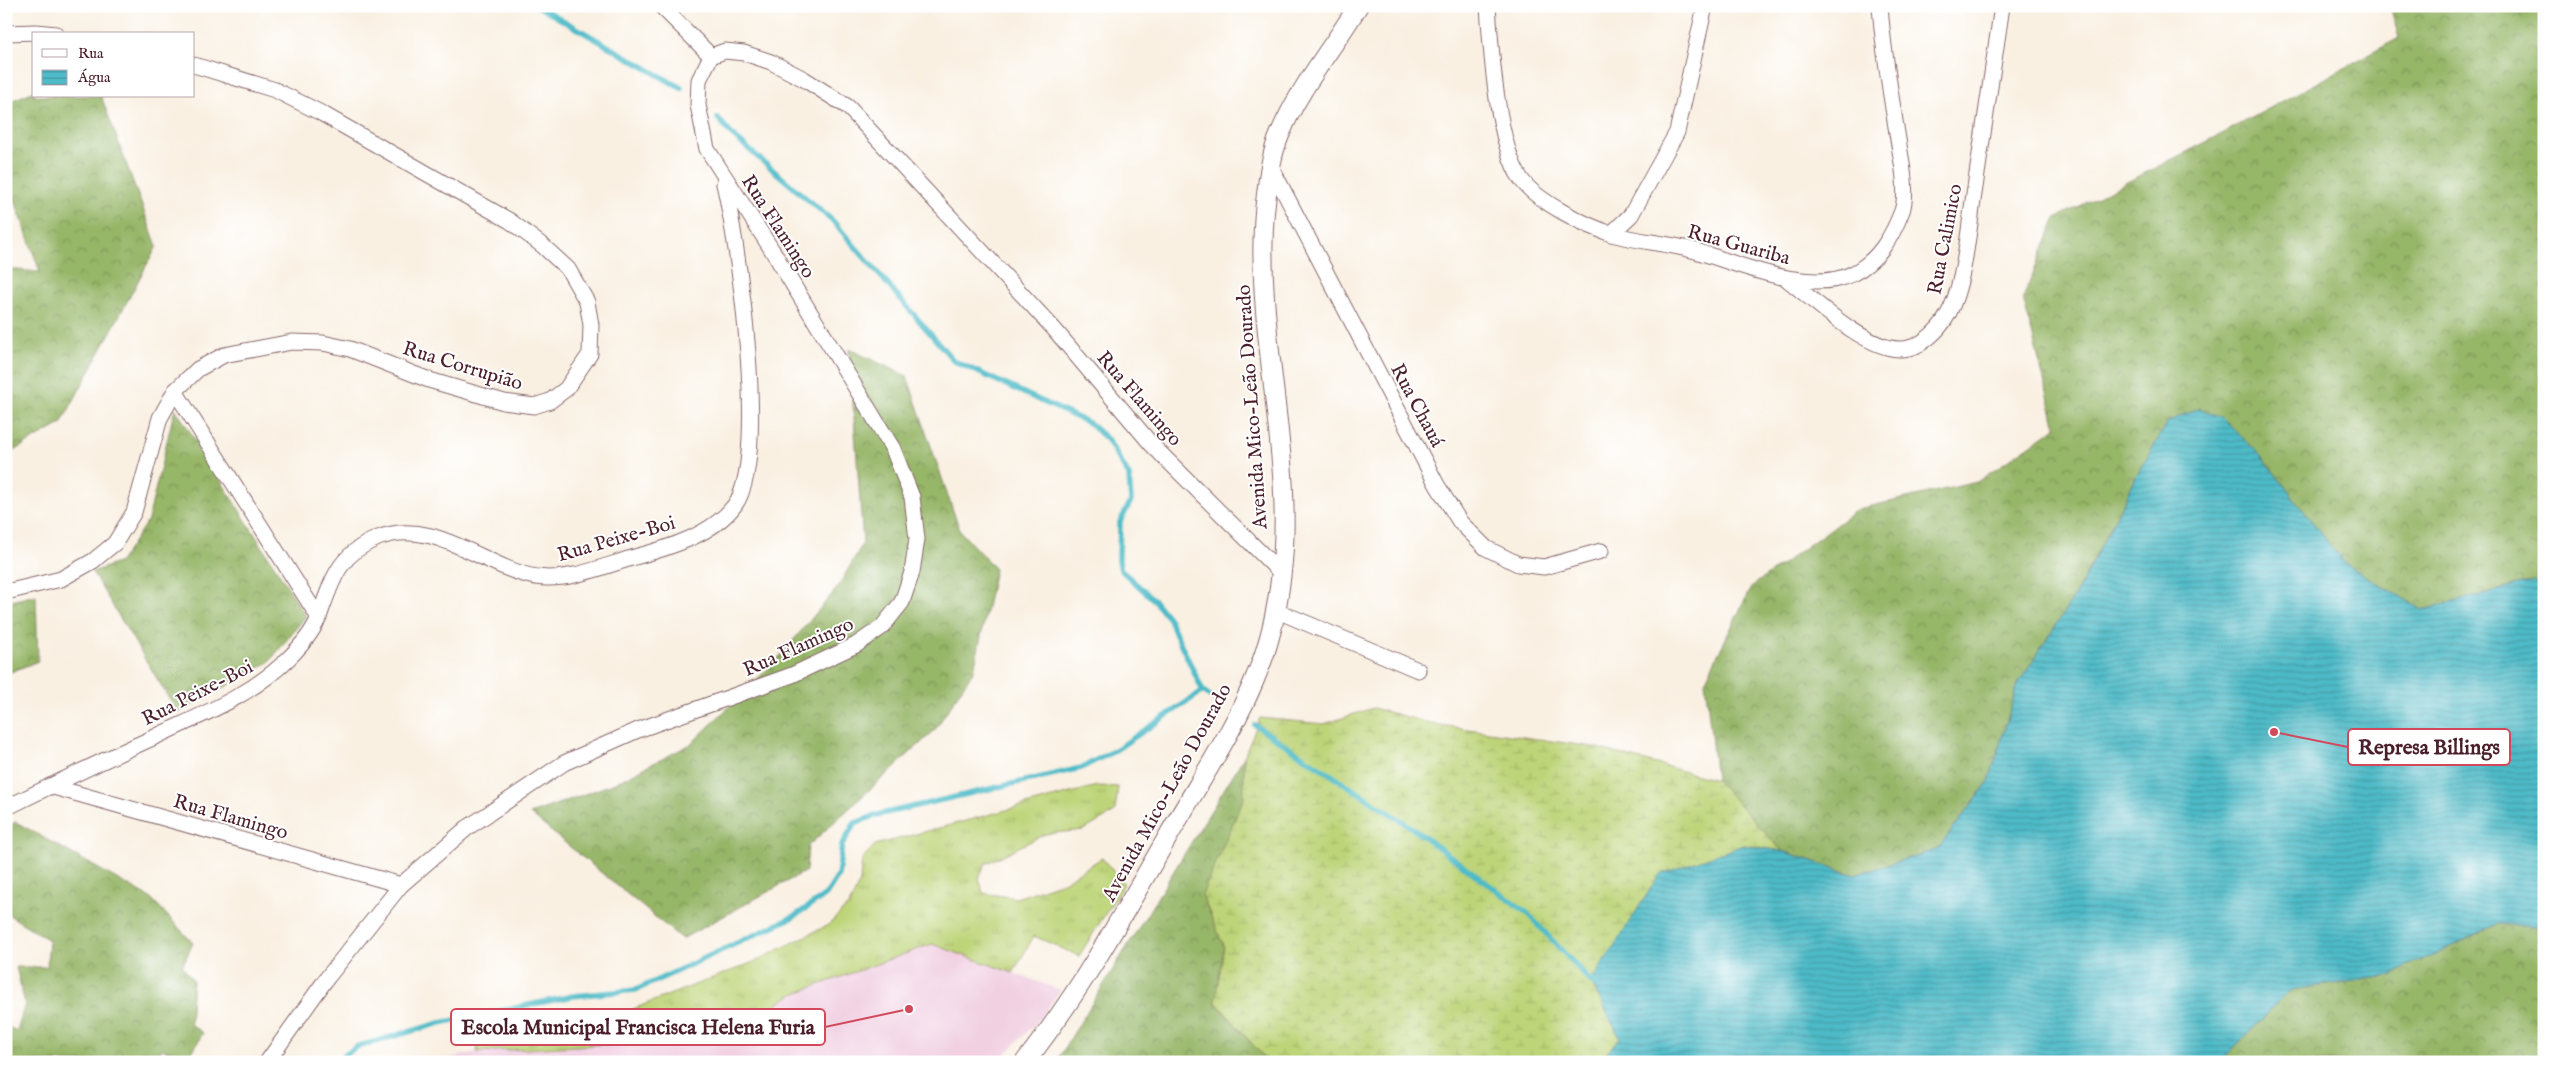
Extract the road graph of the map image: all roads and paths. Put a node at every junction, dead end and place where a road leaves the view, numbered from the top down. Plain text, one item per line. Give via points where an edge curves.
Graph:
1 (661, 6) edge
2 (1358, 6) edge
3 (1488, 6) edge
4 (1706, 6) edge
5 (1880, 6) edge
6 (2002, 6) edge
7 (32, 32) edge
8 (6, 33) edge
9 (711, 56) junction
10 (195, 66) edge
11 (1270, 165) junction
12 (722, 175) junction
13 (1611, 234) junction
14 (1788, 280) junction
15 (175, 391) junction
16 (1601, 551) dead end
17 (1281, 573) junction
18 (6, 592) edge
19 (1275, 610) junction
20 (319, 618) junction
21 (1418, 670) dead end
22 (50, 786) junction
23 (6, 808) edge
24 (401, 885) junction
25 (267, 1062) edge
26 (1025, 1062) edge

1 - 9 street
2 - 11 street, Avenida Mico-Leão Dourado via 1293,109 1280,134
3 - 13 street, Rua Guariba via 1492,68 1508,150 1521,179 1541,200
4 - 13 street via 1676,132 1631,215
5 - 14 street, Rua Guariba via 1903,178 1903,208 1890,239 1871,261 1851,274 1828,279
6 - 14 street, Rua Calimico via 1966,251 1952,306 1937,330 1922,342 1901,350 1885,348 1850,329
7 - 8 street
9 - 12 street, Rua Flamingo via 699,80 698,105 707,149
9 - 17 street, Rua Flamingo via 725,51 771,62 848,108 1054,329 1152,445
10 - 15 street, Rua Corrupião via 274,90 321,113 510,222 568,269 587,302 591,326 590,354 566,389 550,401 534,406 504,402 429,380 350,349 308,342 262,346 224,355 198,369
11 - 16 street, Rua Chauá via 1437,485 1460,522 1486,548 1518,564 1544,567
11 - 17 street, Avenida Mico-Leão Dourado via 1263,246 1282,477
12 - 20 street, Rua Peixe-Boi via 733,220 748,363 750,448 744,489 734,507 714,525 688,539 559,578 516,572 443,540 418,533 381,536 345,558 326,592
12 - 24 street, Rua Flamingo via 772,250 893,449 912,497 917,539 912,572 902,602 882,627 856,645 792,675 638,730 564,763 468,828
13 - 14 street, Rua Guariba via 1694,250
15 - 18 street, Rua Corrupião via 160,418 134,512 115,543 61,580
15 - 20 street
17 - 19 street, Avenida Mico-Leão Dourado
19 - 21 street
19 - 26 street, Avenida Mico-Leão Dourado via 1265,652 1240,709 1133,898 1059,1018
20 - 22 street, Rua Peixe-Boi via 292,655 268,678 227,703
22 - 23 street, Rua Peixe-Boi
22 - 24 street, Rua Flamingo
24 - 25 street, Rua Flamingo via 327,978

